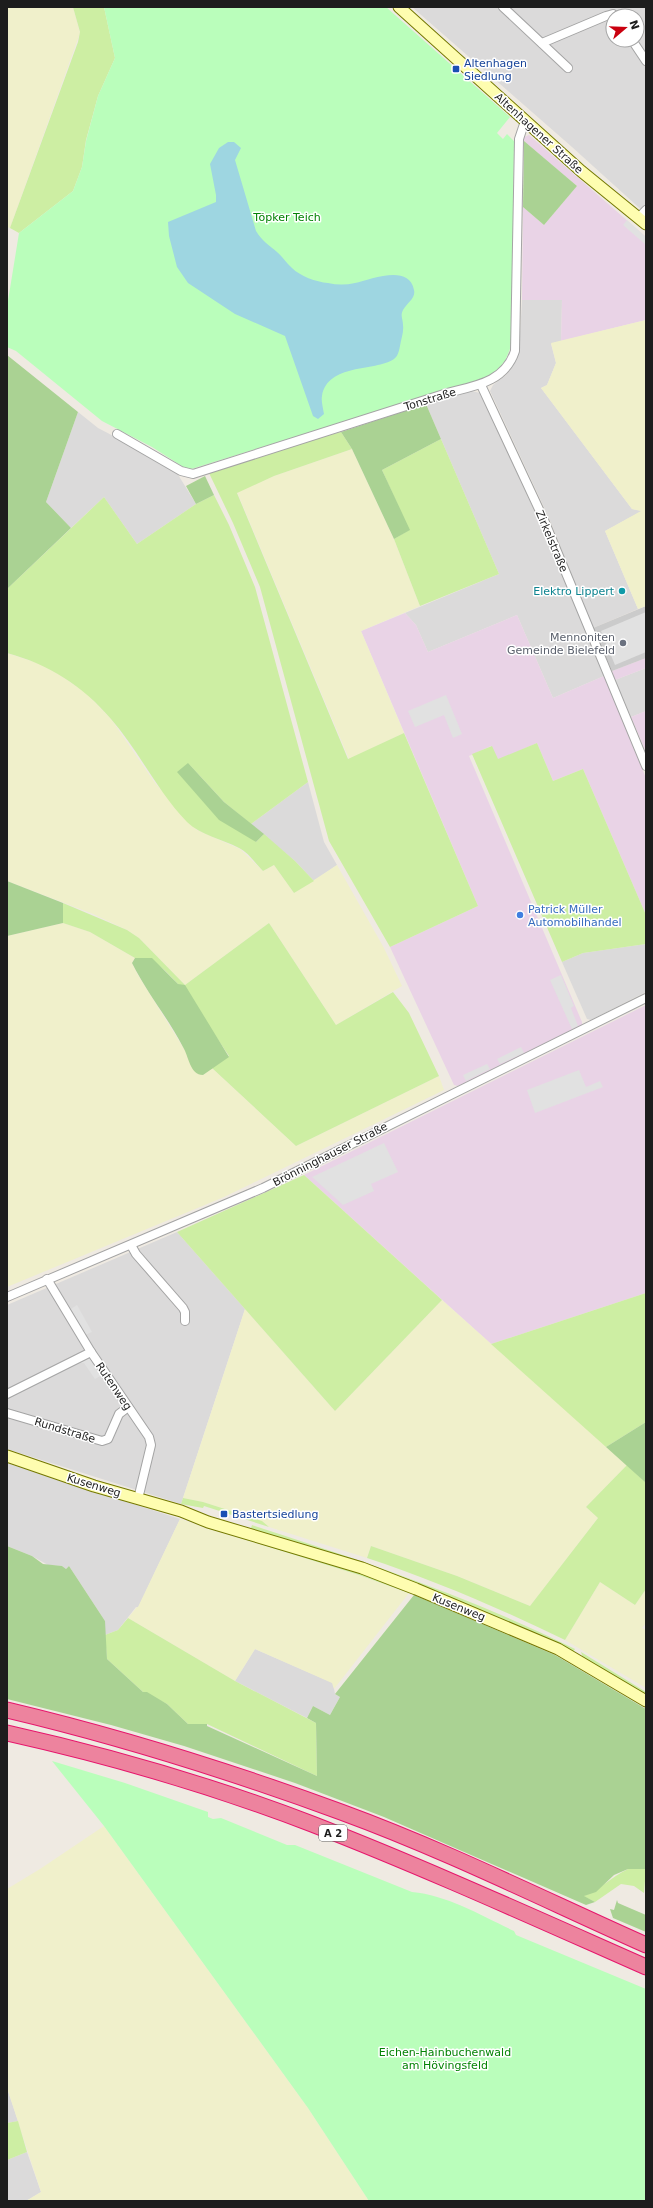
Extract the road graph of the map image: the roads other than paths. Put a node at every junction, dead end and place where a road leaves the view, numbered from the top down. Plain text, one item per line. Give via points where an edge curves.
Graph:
1 (399, 7) edge
2 (503, 7) edge
3 (605, 16) edge
4 (542, 43) junction
5 (637, 48) edge
6 (646, 61) edge
7 (568, 68) dead end
8 (525, 121) junction
9 (644, 218) edge
10 (481, 385) junction
11 (117, 434) dead end
12 (646, 766) edge
13 (646, 998) edge
14 (131, 1245) junction
15 (47, 1279) junction
16 (7, 1297) edge
17 (185, 1321) dead end
18 (90, 1352) junction
19 (7, 1394) edge
20 (128, 1407) junction
21 (7, 1413) edge
22 (7, 1456) edge
23 (138, 1499) junction
24 (646, 1700) edge
25 (7, 1710) edge
26 (7, 1733) edge
27 (646, 1945) edge
28 (646, 1967) edge

1 - 8 street, Altenhagener Straße
2 - 4 street
3 - 4 street
4 - 7 street
5 - 6 street
8 - 9 street, Altenhagener Straße via 581,172
8 - 10 street, Tonstraße via 518,139 515,351 504,371
10 - 11 street, Tonstraße via 447,393 193,474 181,471
10 - 12 street, Zirkelstraße via 544,520
13 - 14 street, Brönninghauser Straße via 262,1188
14 - 15 street, Brönninghauser Straße
14 - 17 street via 183,1308
15 - 16 street, Brönninghauser Straße
15 - 18 street, Rutenweg
18 - 19 street
18 - 20 street, Rutenweg
20 - 21 street, Rundstraße via 119,1414 108,1439 102,1442
20 - 23 street, Rutenweg via 151,1440
22 - 23 street, Kusenweg
23 - 24 street, Kusenweg via 362,1568 558,1649
25 - 27 highway, A 2 via 178,1756 342,1812 425,1846
26 - 28 highway, A 2 via 125,1763 228,1794 311,1824 414,1865

